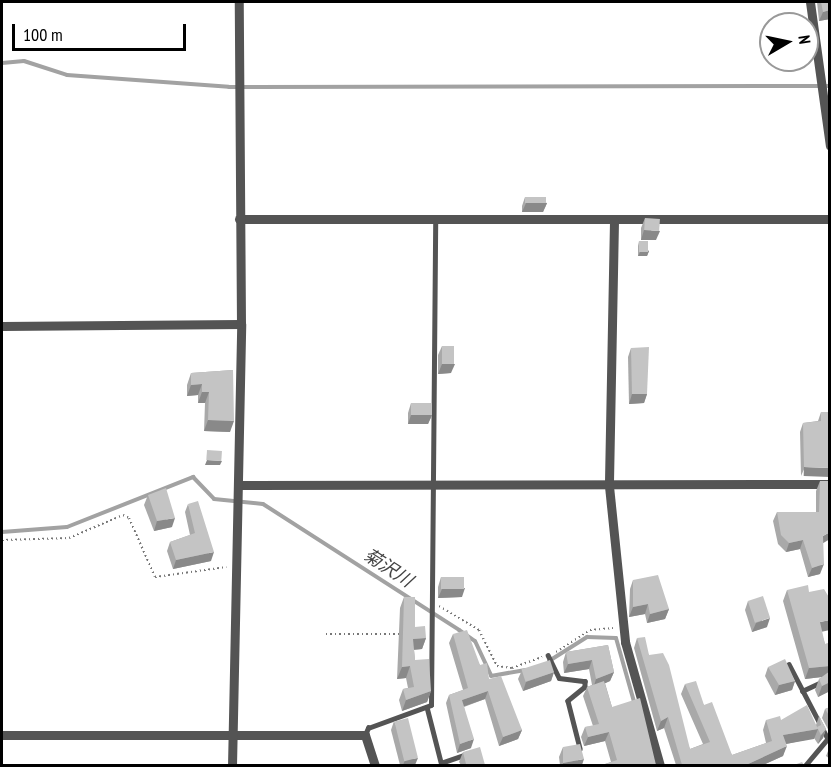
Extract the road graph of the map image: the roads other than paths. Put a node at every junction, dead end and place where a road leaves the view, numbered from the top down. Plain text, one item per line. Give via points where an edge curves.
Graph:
1 (239, 2) edge
2 (810, 2) edge
3 (830, 146) edge
4 (239, 219) junction
5 (435, 219) junction
6 (830, 219) edge
7 (614, 221) junction
8 (241, 324) junction
9 (2, 326) edge
10 (433, 484) junction
11 (830, 484) edge
12 (238, 485) junction
13 (609, 486) junction
14 (548, 655) road end
15 (789, 664) edge
16 (830, 678) edge
17 (802, 691) junction
18 (427, 707) junction
19 (2, 735) edge
20 (365, 735) junction
21 (232, 736) junction
22 (477, 751) edge
23 (583, 758) edge
24 (442, 764) edge
25 (232, 765) edge
26 (375, 765) edge
27 (660, 765) edge
28 (805, 765) edge

1 - 4 street
2 - 3 street
4 - 5 street
4 - 8 street
5 - 7 street
5 - 10 lane
6 - 7 street
7 - 13 street
8 - 9 street
8 - 12 street
10 - 12 street
10 - 13 street
10 - 18 lane via 431,705
11 - 13 street
12 - 21 street
13 - 27 street via 633,684
14 - 23 lane via 559,678 585,681 585,687 568,701
15 - 17 lane
16 - 17 lane
17 - 28 lane via 828,741
18 - 20 lane via 368,728
18 - 24 lane
19 - 21 street
20 - 21 street
20 - 26 street
21 - 25 street
22 - 24 lane

